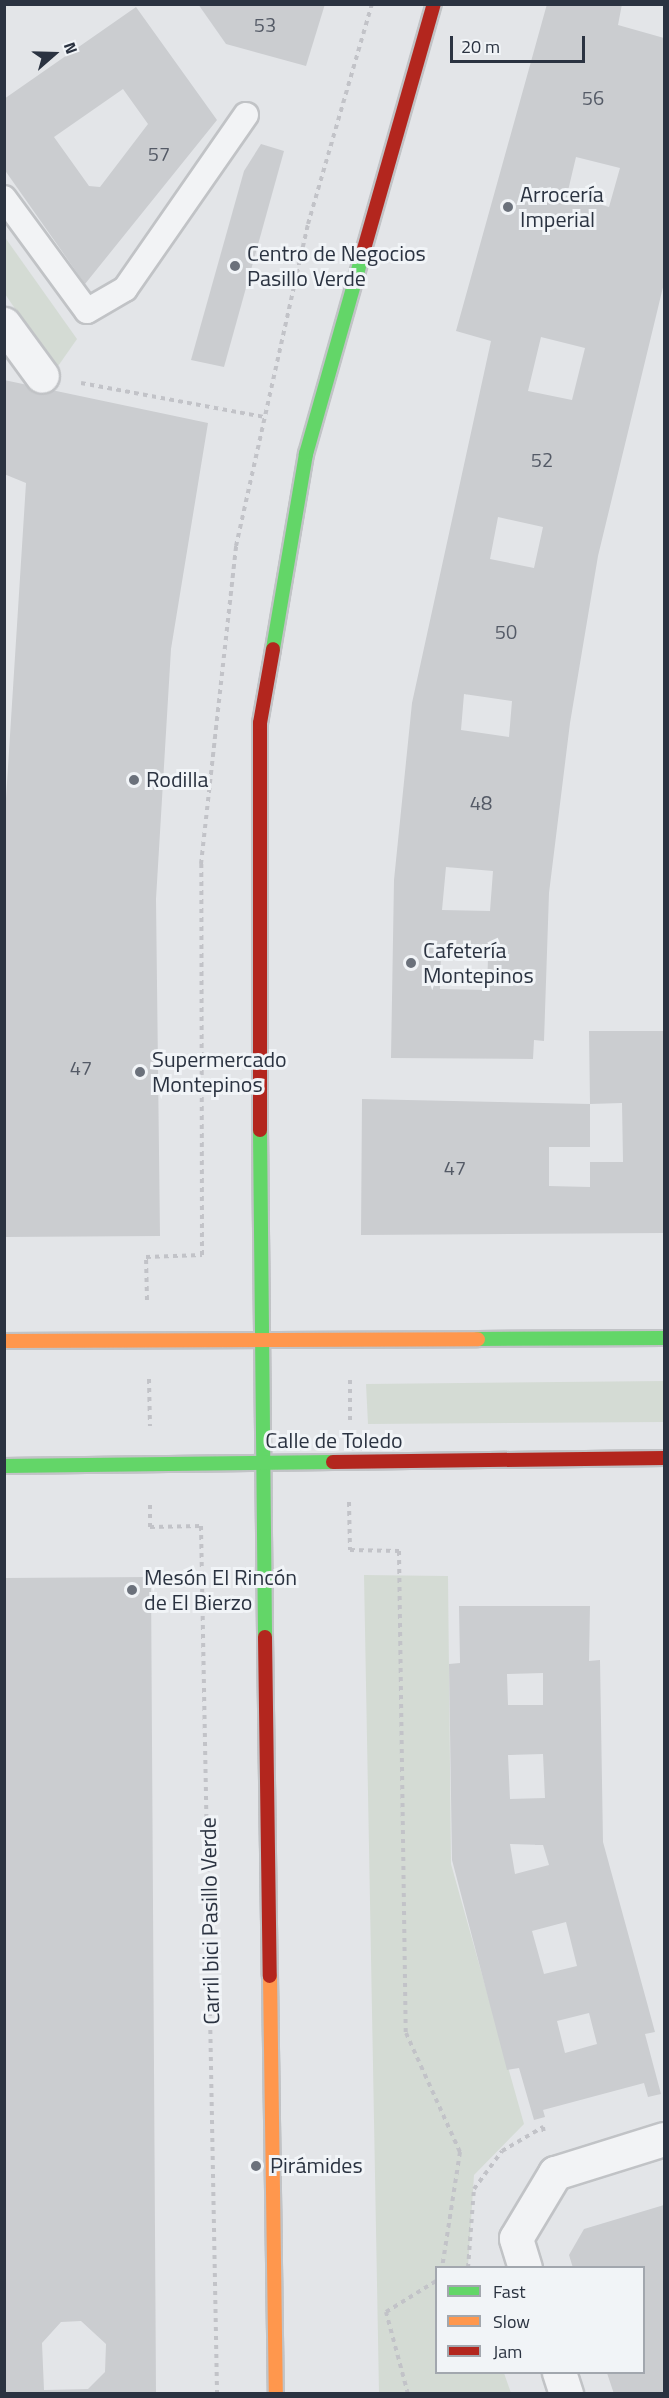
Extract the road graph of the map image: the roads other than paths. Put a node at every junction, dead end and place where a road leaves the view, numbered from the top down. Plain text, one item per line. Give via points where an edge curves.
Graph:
1 (434, 4) edge
2 (246, 115) dead end
3 (4, 198) edge
4 (4, 324) edge
5 (42, 376) road end
6 (664, 1338) edge
7 (260, 1340) junction
8 (4, 1341) edge
9 (664, 1458) edge
10 (264, 1463) junction
11 (4, 1466) edge
12 (664, 2139) edge
13 (524, 2266) edge
14 (559, 2374) edge
15 (276, 2394) edge
16 (566, 2394) edge

1 - 7 street via 306,454 260,723
2 - 3 lane via 125,289 87,311
4 - 5 street
6 - 7 street
7 - 8 street
7 - 10 street
9 - 10 street, Calle de Toledo
10 - 11 street, Calle de Toledo
10 - 15 street
12 - 13 street via 555,2173 516,2238
14 - 16 street

